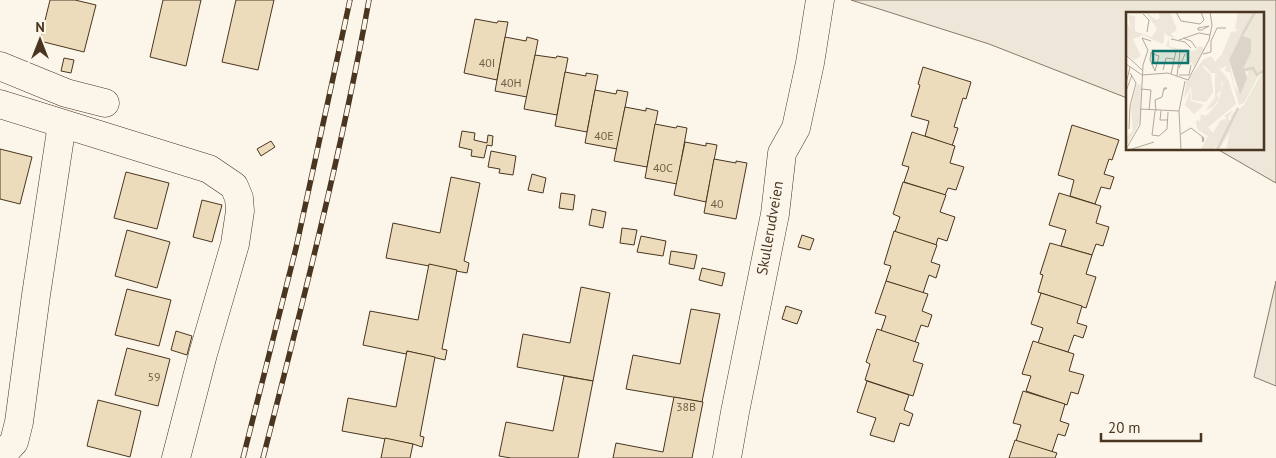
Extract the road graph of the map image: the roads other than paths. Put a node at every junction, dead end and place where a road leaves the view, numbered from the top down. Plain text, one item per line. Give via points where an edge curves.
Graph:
1 (820, 0) edge
2 (0, 66) edge
3 (105, 103) dead end
4 (0, 104) edge
5 (62, 124) junction
6 (0, 457) edge
7 (176, 458) edge
8 (727, 458) edge

1 - 8 street, Skullerudveien via 796,128 782,153 775,214
2 - 3 street via 66,93
4 - 5 street
5 - 6 street via 20,422 14,442
5 - 7 street via 210,169 234,186 239,198 235,244 202,354

